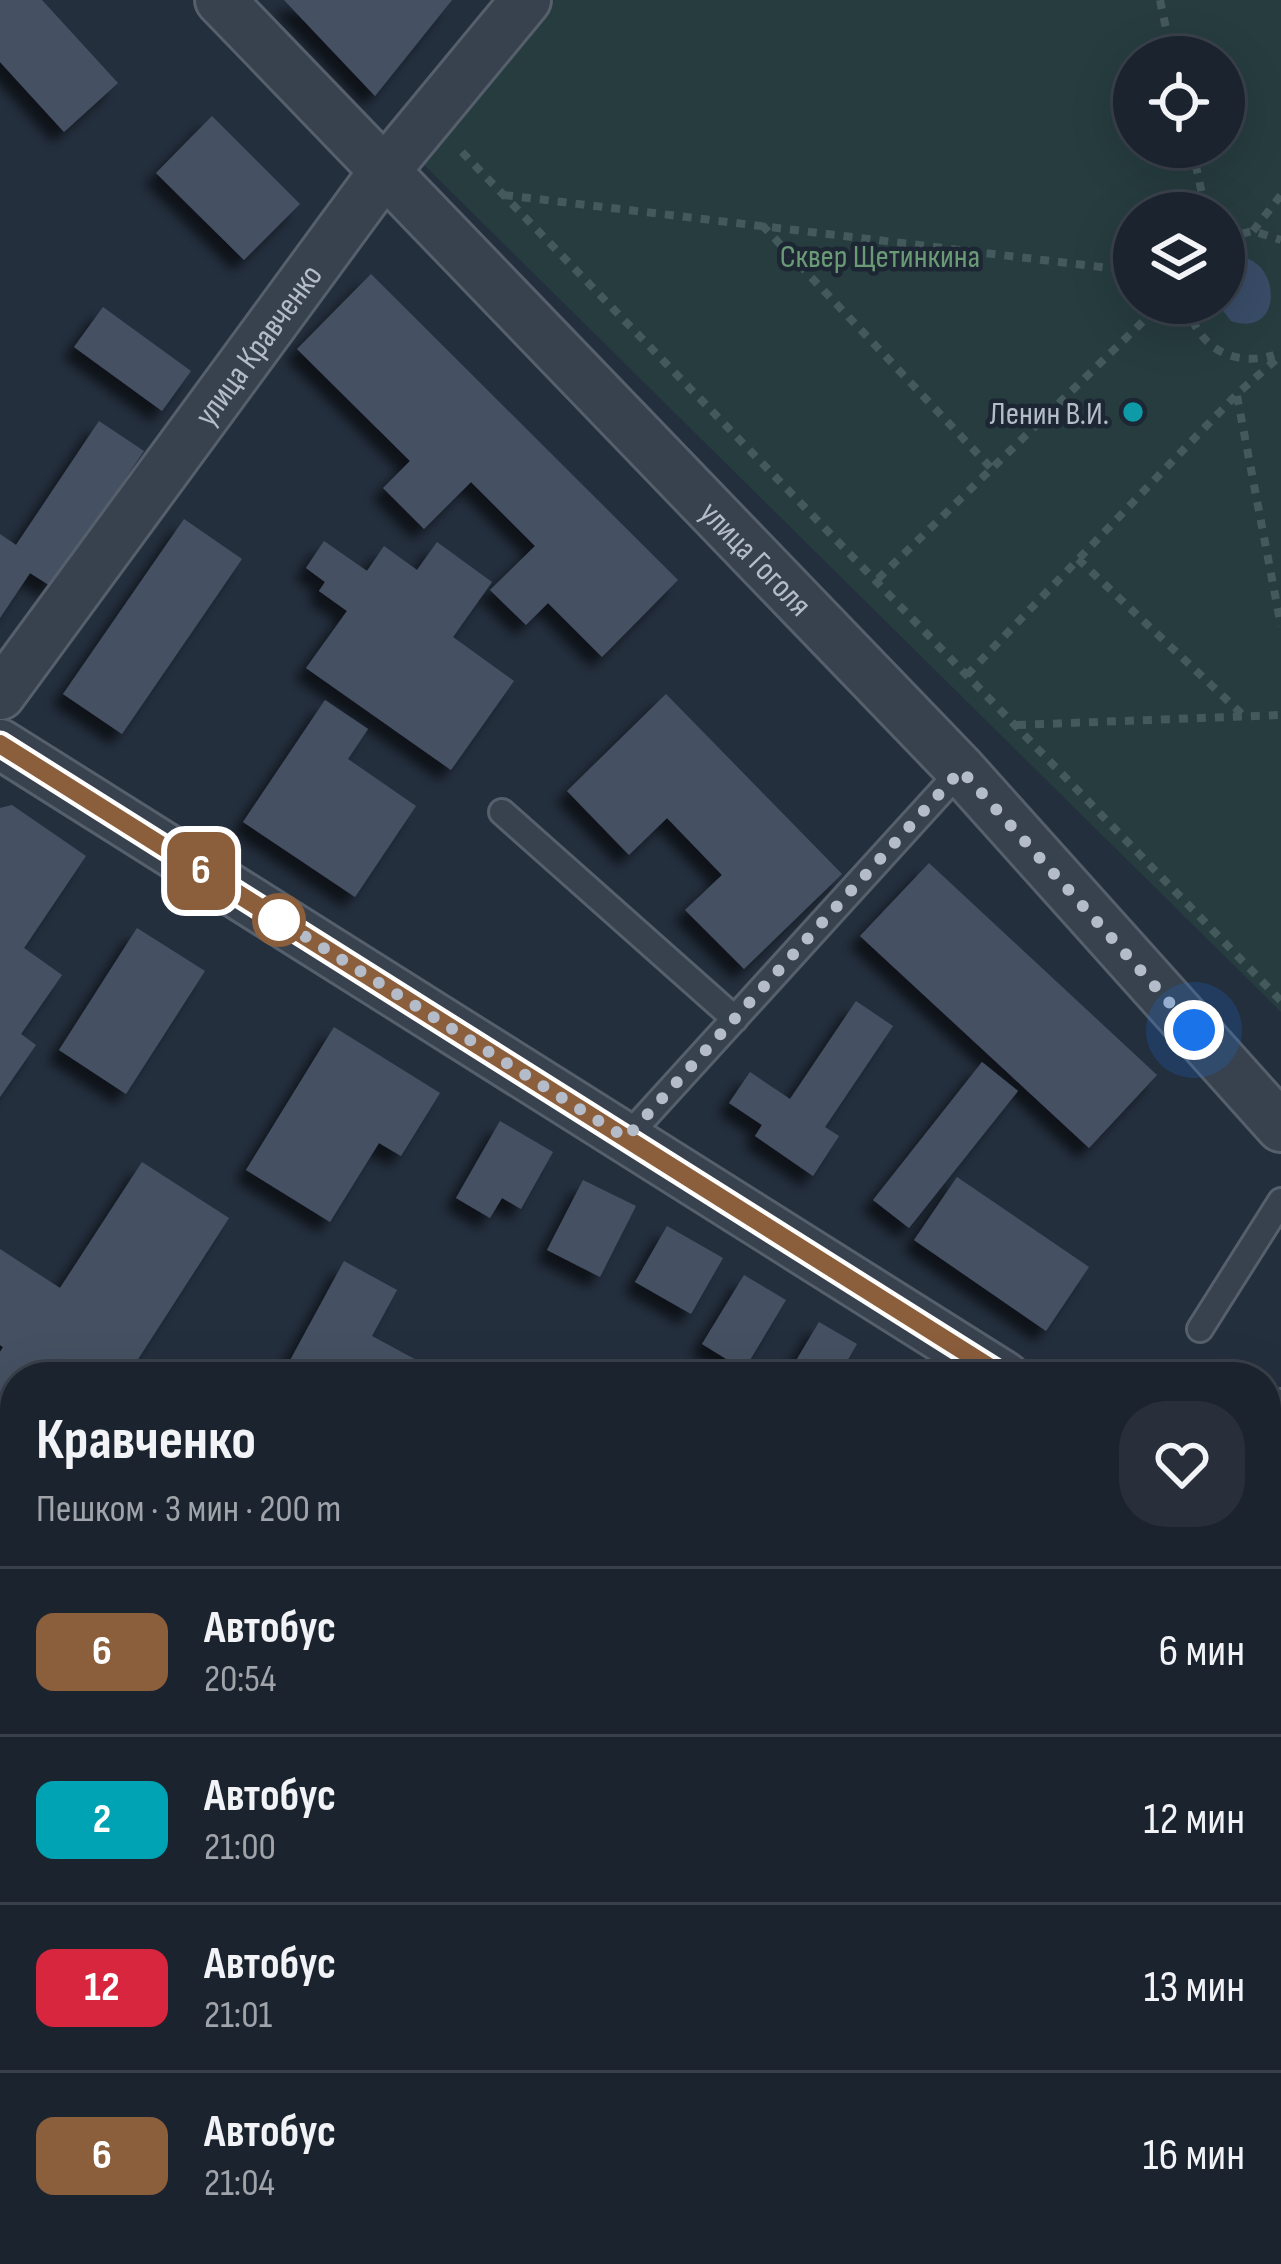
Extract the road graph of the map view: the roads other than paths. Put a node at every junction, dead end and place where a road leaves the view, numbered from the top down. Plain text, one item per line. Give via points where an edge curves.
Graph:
1 (220, 0) edge
2 (526, 0) edge
3 (383, 172) junction
4 (0, 694) edge
5 (0, 744) edge
6 (961, 770) junction
7 (502, 812) dead end
8 (735, 1019) junction
9 (1281, 1127) edge
10 (626, 1138) junction
11 (1281, 1201) edge
12 (1200, 1329) dead end
13 (981, 1362) edge

1 - 3 street, улица Гоголя
2 - 3 street, улица Кравченко
3 - 4 street, улица Кравченко
3 - 6 street, улица Гоголя
5 - 10 street
6 - 8 lane
6 - 9 street, улица Гоголя
7 - 8 lane
8 - 10 lane
10 - 13 street
11 - 12 lane

